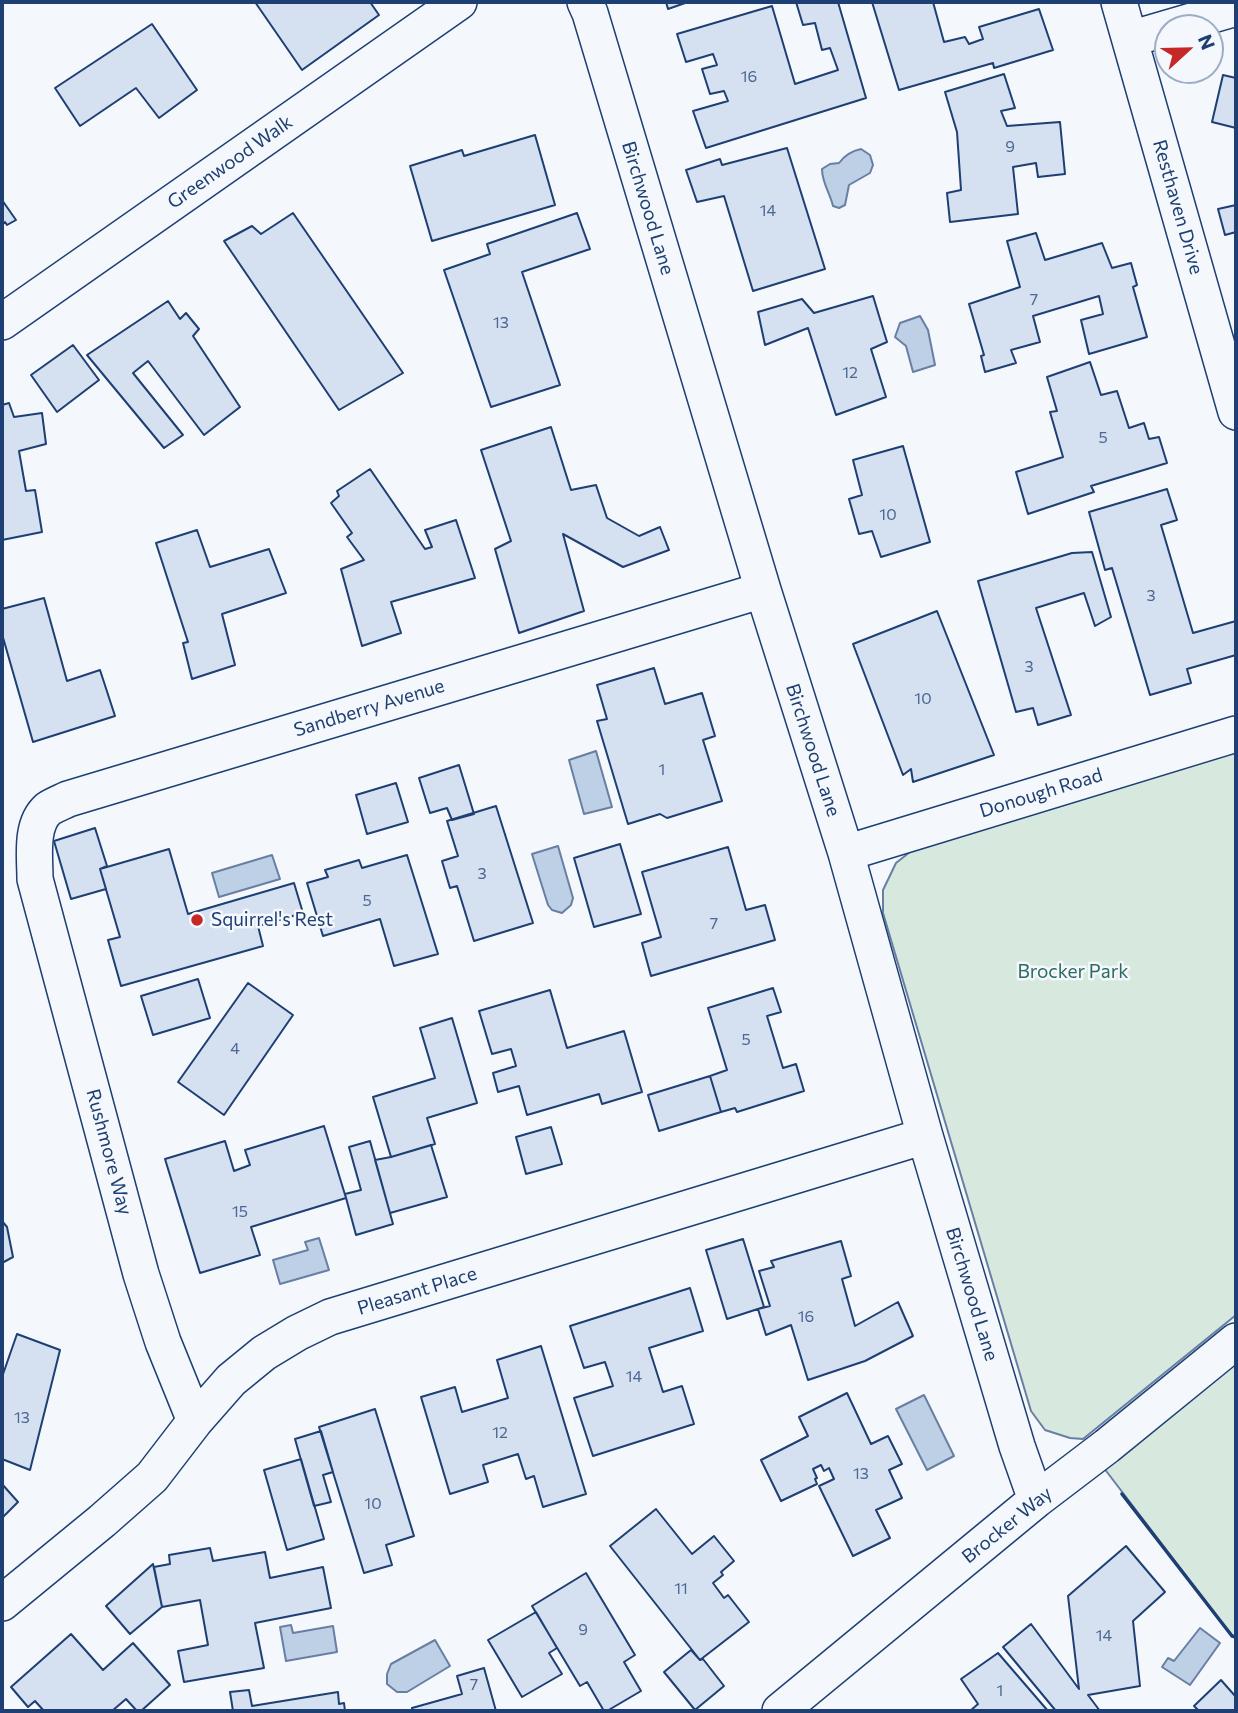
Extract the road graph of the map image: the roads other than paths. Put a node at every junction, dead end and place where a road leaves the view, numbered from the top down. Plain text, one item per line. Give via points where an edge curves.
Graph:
1 (459, 2) edge
2 (585, 2) edge
3 (1119, 2) edge
4 (1236, 8) edge
5 (1130, 39) junction
6 (2, 322) edge
7 (1236, 412) edge
8 (763, 590) junction
9 (1236, 734) edge
10 (846, 853) junction
11 (35, 879) joint
12 (925, 1136) junction
13 (1236, 1341) edge
14 (195, 1421) junction
15 (1036, 1500) junction
16 (2, 1604) edge
17 (780, 1711) edge

1 - 6 street, Greenwood Walk
2 - 8 street, Birchwood Lane
3 - 5 street, Resthaven Drive
4 - 5 street
5 - 7 street, Resthaven Drive
8 - 10 street, Birchwood Lane
8 - 11 street, Sandberry Avenue via 68,799 40,818
9 - 10 street, Donough Road
10 - 12 street, Birchwood Lane
11 - 14 street, Rushmore Way via 141,1274
12 - 14 street, Pleasant Place via 330,1317 264,1353 231,1380
12 - 15 street, Birchwood Lane
13 - 15 street, Brocker Way
14 - 16 street, Pleasant Place via 152,1477
15 - 17 street, Brocker Way

